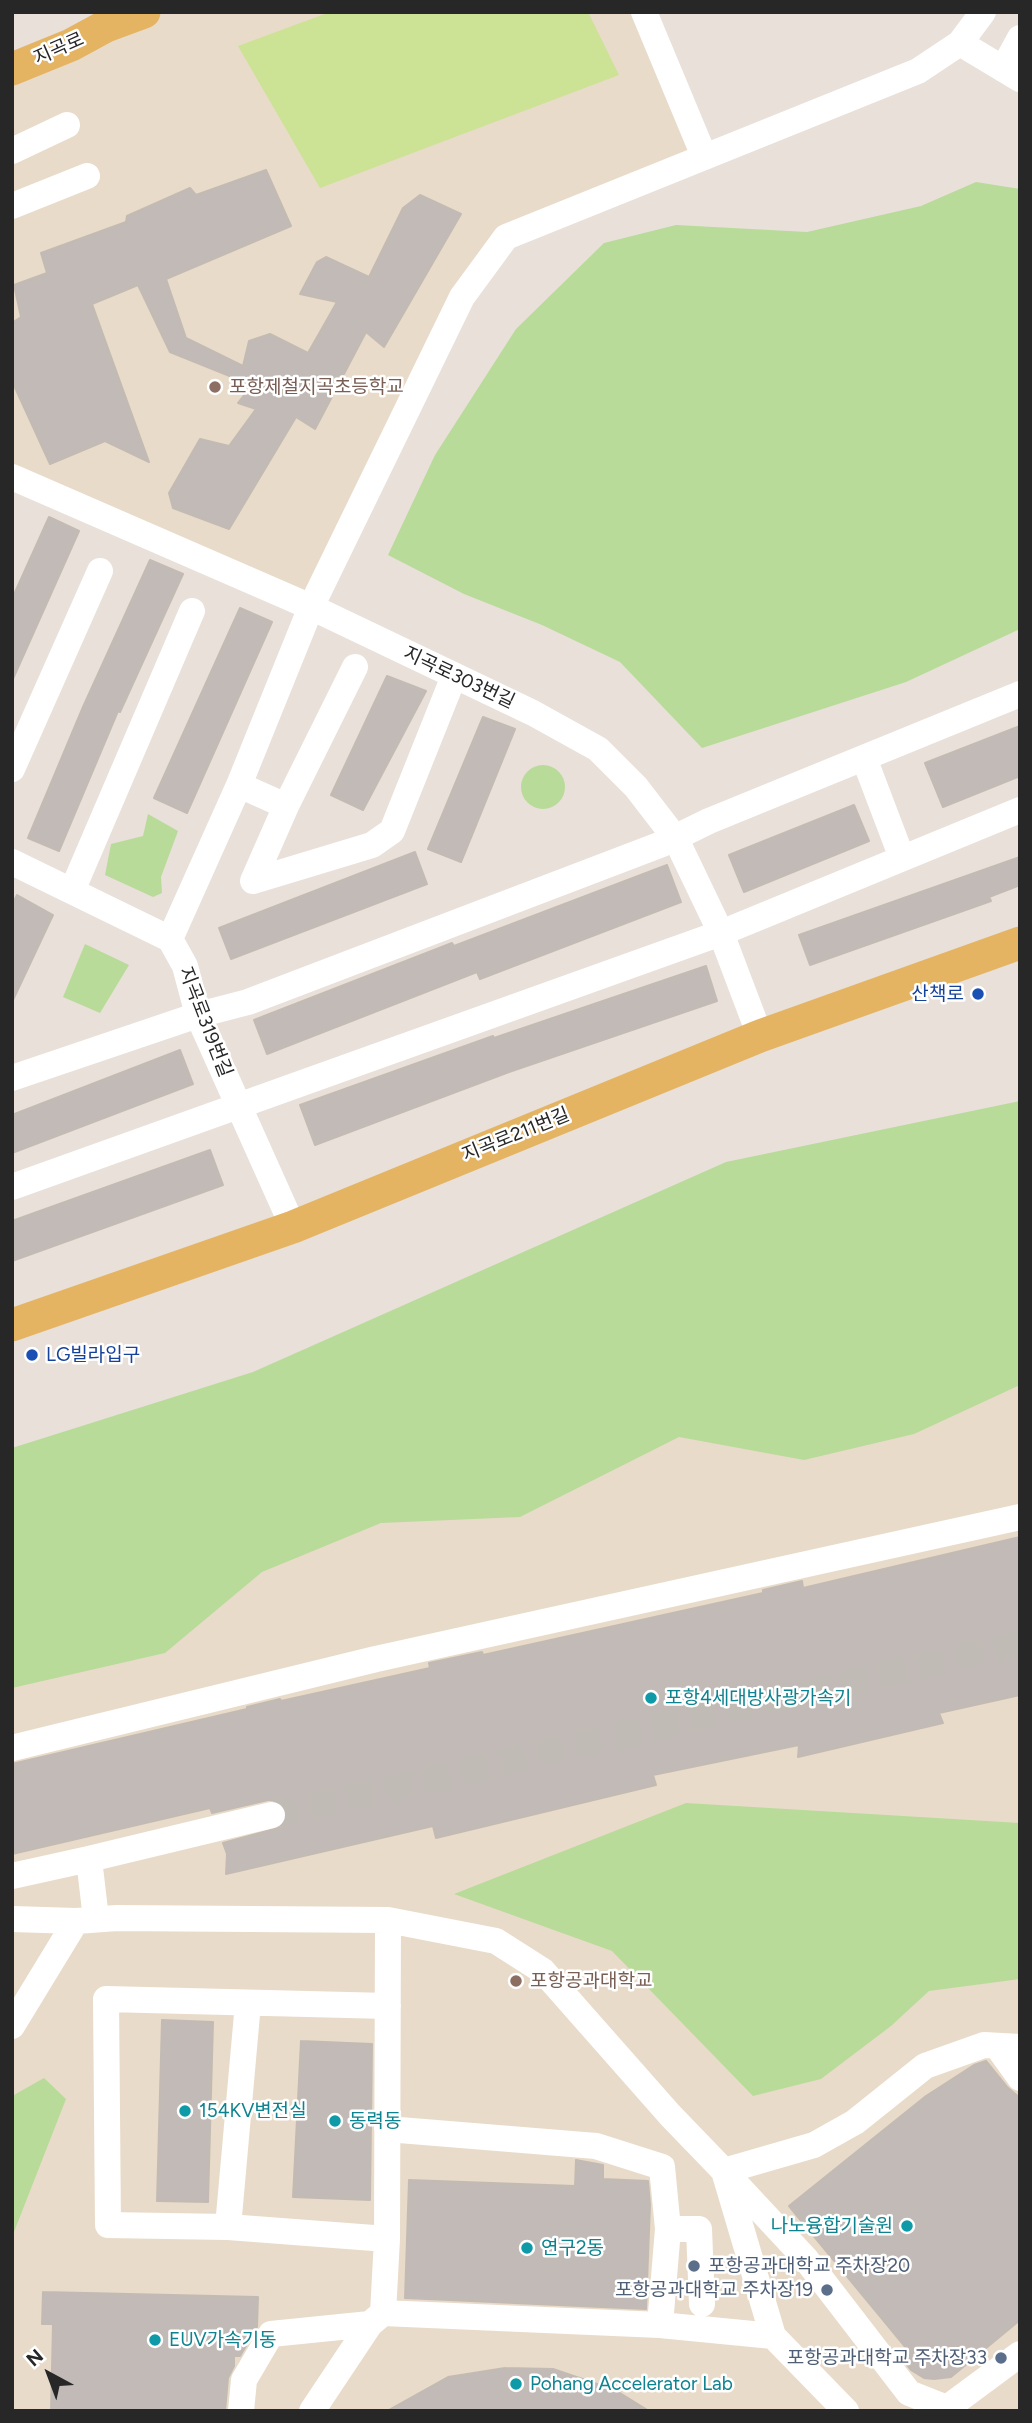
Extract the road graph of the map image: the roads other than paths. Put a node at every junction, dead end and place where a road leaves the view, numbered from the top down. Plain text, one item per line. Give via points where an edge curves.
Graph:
1 (144, 12) edge
2 (644, 12) edge
3 (983, 12) edge
4 (103, 19) edge
5 (1020, 37) edge
6 (960, 43) junction
7 (12, 69) edge
8 (1012, 74) edge
9 (67, 125) dead end
10 (12, 151) edge
11 (704, 156) junction
12 (87, 176) dead end
13 (12, 206) edge
14 (12, 477) edge
15 (100, 571) dead end
16 (312, 607) junction
17 (192, 611) dead end
18 (355, 667) dead end
19 (454, 676) junction
20 (1020, 694) edge
21 (864, 758) junction
22 (12, 769) edge
23 (239, 785) junction
24 (286, 806) junction
25 (1020, 810) edge
26 (676, 839) junction
27 (902, 858) junction
28 (12, 862) edge
29 (72, 891) junction
30 (720, 933) junction
31 (170, 939) junction
32 (1020, 943) edge
33 (198, 1015) junction
34 (760, 1036) junction
35 (12, 1078) edge
36 (237, 1105) junction
37 (12, 1187) edge
38 (293, 1227) junction
39 (12, 1325) edge
40 (1020, 1517) edge
41 (12, 1748) edge
42 (272, 1815) tunnel mouth
43 (89, 1859) junction
44 (12, 1876) edge
45 (12, 1919) edge
46 (86, 1920) junction
47 (388, 1920) junction
48 (248, 2003) junction
49 (388, 2006) junction
50 (12, 2026) edge
51 (1008, 2047) edge
52 (1020, 2078) edge
53 (387, 2129) junction
54 (724, 2171) junction
55 (228, 2227) junction
56 (668, 2229) junction
57 (387, 2239) junction
58 (702, 2304) dead end
59 (377, 2318) junction
60 (660, 2325) junction
61 (773, 2336) junction
62 (1020, 2354) edge
63 (948, 2409) edge
64 (241, 2411) edge
65 (312, 2411) edge
66 (846, 2411) edge

1 - 4 main road, 지곡로
2 - 11 street
3 - 6 street
4 - 7 main road, 지곡로 via 71,45
5 - 8 street
6 - 8 street
6 - 11 street via 918,71
9 - 10 street
11 - 16 street via 506,237 462,297
12 - 13 street
14 - 16 street, 지곡로303번길
15 - 22 street
16 - 19 street, 지곡로303번길
16 - 23 street
17 - 29 street
18 - 24 street
19 - 24 street via 392,831 372,845 253,881
19 - 26 street, 지곡로303번길 via 598,749 636,787
20 - 21 street
21 - 26 street
21 - 27 street
23 - 24 street
23 - 31 street
25 - 27 street
26 - 30 street, 지곡로303번길
26 - 33 street via 247,1002
27 - 30 street
28 - 29 street
29 - 31 street
30 - 34 street, 지곡로303번길
30 - 36 street
31 - 33 street, 지곡로319번길 via 185,966
32 - 34 main road, 지곡로211번길
33 - 35 street
33 - 36 street, 지곡로319번길
34 - 38 main road, 지곡로211번길
36 - 37 street
36 - 38 street, 지곡로319번길
38 - 39 main road, 지곡로211번길
40 - 41 street via 389,1656
42 - 43 street
43 - 44 street
43 - 46 street
45 - 46 street
46 - 47 street
46 - 50 street
47 - 49 street
47 - 54 street via 496,1941 544,1971
48 - 49 street
48 - 55 street
48 - 55 street via 106,1999 108,2225
49 - 53 street
51 - 52 street
51 - 54 street via 984,2045 925,2066 855,2122 814,2145
53 - 56 street via 596,2146 662,2167
53 - 57 street
54 - 61 street
54 - 63 street via 805,2258 909,2393
55 - 57 street
56 - 58 street via 699,2229
56 - 60 street
57 - 59 street
59 - 60 street
59 - 64 street via 271,2334 244,2380
59 - 65 street
60 - 61 street
61 - 66 street
62 - 63 street

